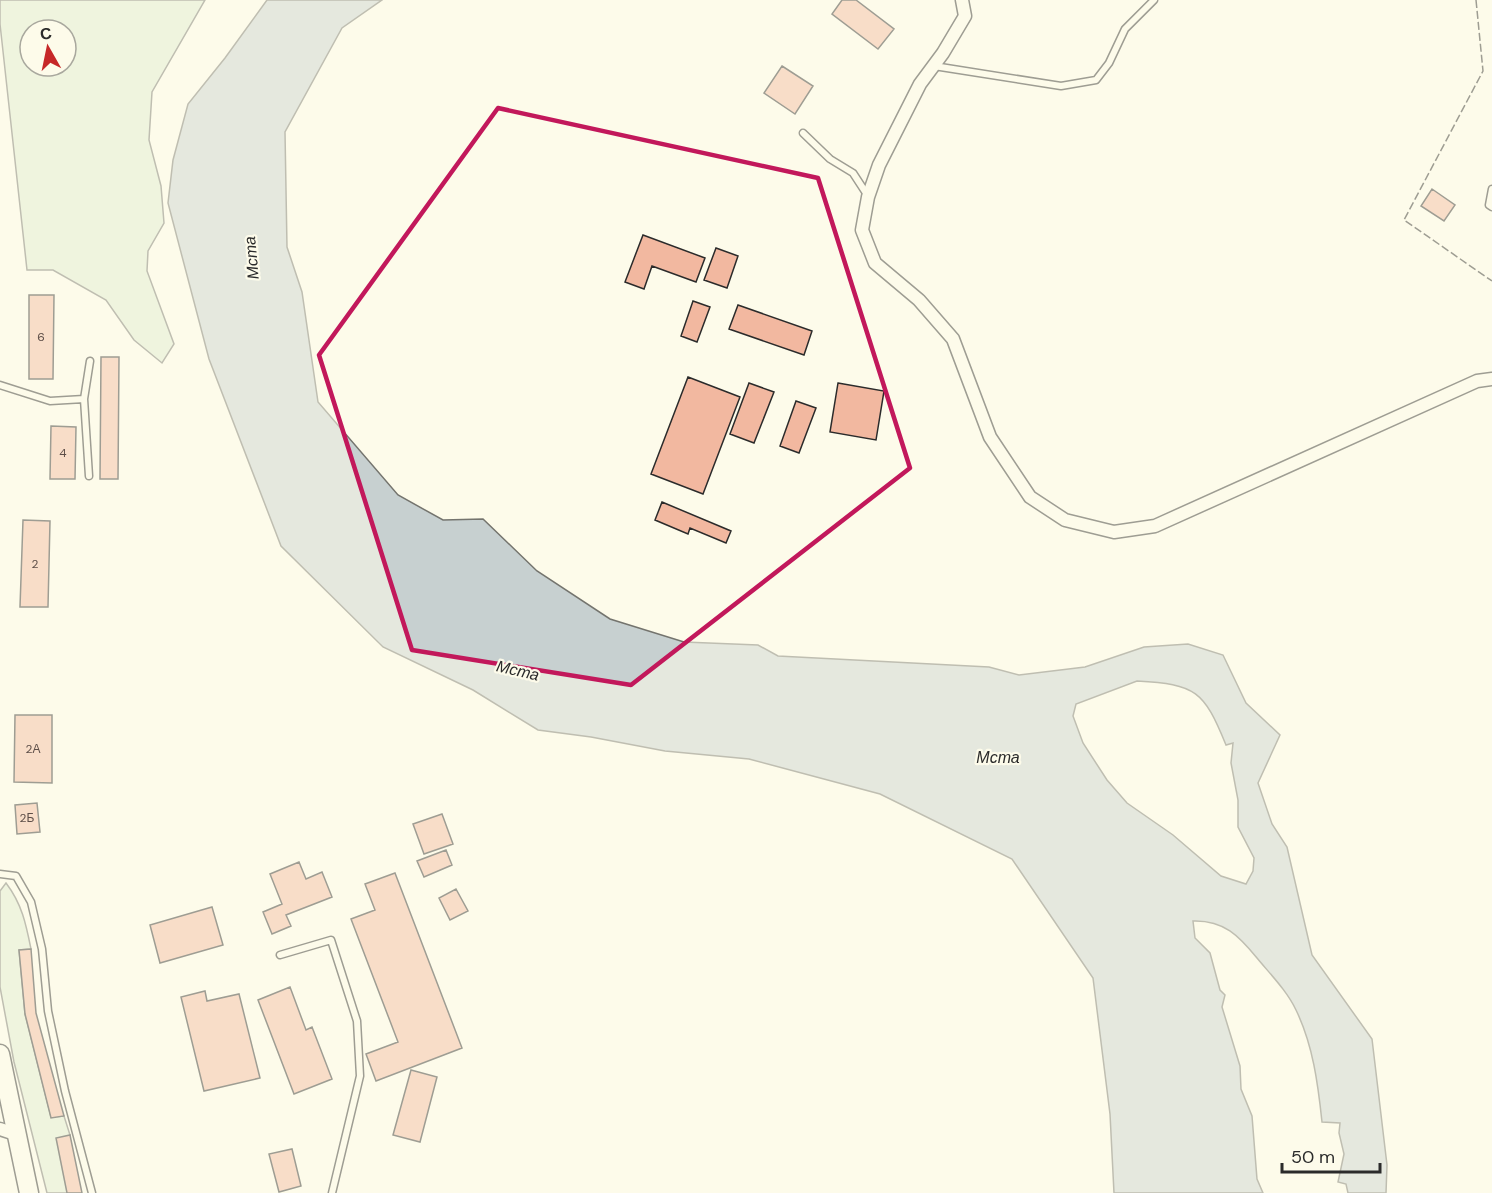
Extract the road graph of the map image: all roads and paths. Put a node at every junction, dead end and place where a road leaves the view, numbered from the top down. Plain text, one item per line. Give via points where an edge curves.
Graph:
1 (962, 0) edge
2 (1154, 0) edge
3 (933, 66) junction
4 (803, 134) dead end
5 (1492, 189) edge
6 (868, 197) junction
7 (1492, 207) edge
8 (90, 362) dead end
9 (1492, 379) edge
10 (0, 385) edge
11 (84, 399) junction
12 (89, 476) dead end
13 (0, 874) edge
14 (280, 955) dead end
15 (0, 1054) edge
16 (2, 1075) edge
17 (8, 1132) edge
18 (29, 1193) edge
19 (92, 1193) edge
20 (332, 1193) edge

1 - 3 street via 965,15
2 - 3 lane via 1125,30 1096,80 1061,86
3 - 6 street via 900,122
4 - 6 lane via 830,159 853,173
5 - 7 lane
6 - 9 street via 862,230 874,263 920,300 952,339 990,437 1030,497 1065,520 1114,532 1155,526 1478,381
8 - 11 lane
10 - 11 lane via 50,401
11 - 12 lane
13 - 19 lane via 16,876 31,902 42,949 48,1011
14 - 20 lane via 331,940 357,1021 360,1076
15 - 16 main road
16 - 17 main road
17 - 18 main road

